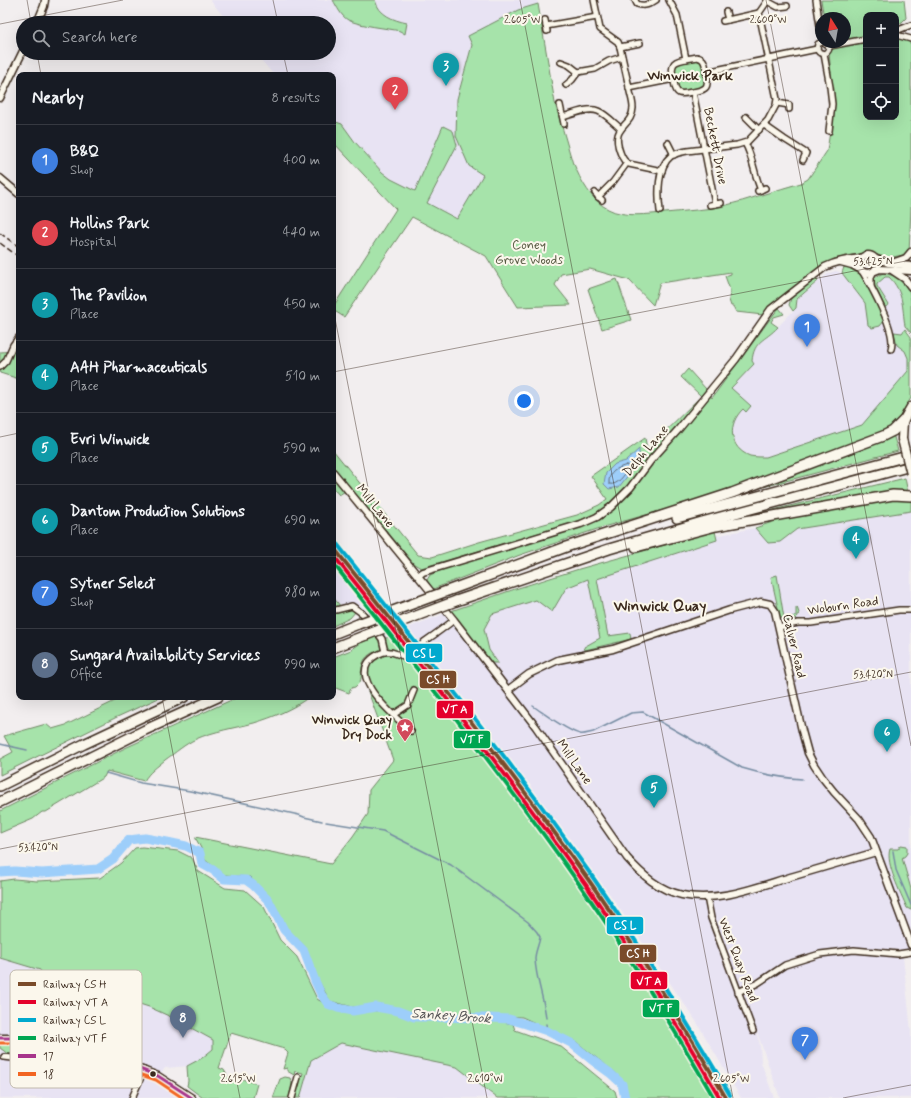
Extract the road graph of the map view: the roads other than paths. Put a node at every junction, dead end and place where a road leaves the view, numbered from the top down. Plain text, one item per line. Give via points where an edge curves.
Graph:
1 (45, 0) edge
2 (594, 0) edge
3 (636, 0) edge
4 (656, 0) edge
5 (669, 0) edge
6 (768, 0) edge
7 (816, 0) edge
8 (787, 6) dead end
9 (726, 12) dead end
10 (818, 12) edge
11 (759, 13) junction
12 (40, 16) edge
13 (597, 17) junction
14 (911, 25) edge
15 (546, 26) dead end
16 (899, 30) edge
17 (899, 37) edge
18 (911, 39) edge
19 (863, 40) edge
20 (851, 42) edge
21 (640, 43) dead end
22 (620, 47) junction
23 (828, 48) edge
24 (817, 49) joint
25 (824, 54) junction
26 (622, 57) junction
27 (686, 59) junction
28 (768, 59) junction
29 (19, 60) edge
30 (561, 62) dead end
31 (578, 72) junction
32 (706, 72) junction
33 (674, 79) junction
34 (566, 85) dead end
35 (629, 88) junction
36 (693, 92) junction
37 (0, 98) edge
38 (777, 103) junction
39 (560, 105) dead end
40 (789, 106) dead end
41 (563, 116) junction
42 (745, 117) dead end
43 (564, 124) dead end
44 (764, 125) junction
45 (621, 129) junction
46 (759, 130) junction
47 (829, 131) dead end
48 (668, 142) dead end
49 (745, 143) junction
50 (705, 150) junction
51 (674, 155) junction
52 (803, 160) dead end
53 (627, 163) junction
54 (662, 171) junction
55 (0, 178) edge
56 (761, 189) dead end
57 (16, 191) edge
58 (598, 197) dead end
59 (715, 204) dead end
60 (660, 211) dead end
61 (911, 252) edge
62 (862, 258) junction
63 (876, 260) junction
64 (839, 262) junction
65 (888, 263) junction
66 (911, 266) edge
67 (862, 270) junction
68 (891, 270) junction
69 (874, 271) junction
70 (911, 272) edge
71 (871, 287) junction
72 (911, 288) edge
73 (16, 341) edge
74 (891, 348) dead end
75 (0, 367) edge
76 (911, 407) edge
77 (903, 421) junction
78 (911, 455) edge
79 (911, 466) edge
80 (911, 474) edge
81 (336, 476) edge
82 (911, 496) edge
83 (501, 571) junction
84 (418, 576) junction
85 (508, 583) junction
86 (336, 610) dead end
87 (911, 610) edge
88 (454, 620) junction
89 (779, 627) junction
90 (336, 633) edge
91 (336, 647) edge
92 (385, 652) junction
93 (414, 690) dead end
94 (508, 690) junction
95 (178, 700) edge
96 (211, 700) edge
97 (394, 715) junction
98 (411, 731) dead end
99 (0, 786) edge
100 (0, 802) edge
101 (876, 852) junction
102 (707, 897) junction
103 (911, 945) edge
104 (911, 952) edge
105 (738, 992) junction
106 (753, 1031) dead end
107 (4, 1056) dead end
108 (10, 1058) edge
109 (144, 1070) joint
110 (142, 1075) edge
111 (298, 1077) dead end
112 (136, 1088) edge
113 (132, 1098) edge
114 (192, 1098) edge
115 (292, 1098) edge

1 - 12 street
2 - 13 street
3 - 4 street via 637,4 642,5 651,4
5 - 27 street via 677,15
6 - 8 street via 778,7
6 - 11 street
7 - 10 street
9 - 11 street via 725,20
11 - 28 street
13 - 15 street
13 - 22 street via 601,31 616,40
14 - 16 street
17 - 18 street
19 - 20 street
21 - 22 street
22 - 26 street
23 - 25 street
24 - 25 street
24 - 28 street
25 - 47 street via 832,104
26 - 31 street via 595,69
26 - 35 street
27 - 32 street via 701,58
27 - 33 street via 673,65
28 - 32 street
28 - 38 street
29 - 37 street
30 - 31 street
31 - 34 street
32 - 36 street via 707,86
33 - 35 street
33 - 36 street via 679,92
35 - 45 street via 632,112
36 - 50 street, Beckett Drive
38 - 40 street
38 - 44 street
39 - 41 street
41 - 43 street
41 - 45 street via 595,110
42 - 46 street
44 - 46 street
44 - 52 street via 809,154
45 - 53 street via 617,142
46 - 49 street
48 - 51 street
49 - 50 street
49 - 56 street
50 - 51 street
50 - 59 street, Beckett Drive
51 - 54 street via 668,159
53 - 54 street
53 - 58 street
54 - 60 street via 658,194
55 - 57 street
61 - 65 street via 906,258
62 - 63 street via 870,255
62 - 64 street, Delph Lane
62 - 67 street via 859,265
63 - 65 street
63 - 69 street via 877,266
64 - 67 street
64 - 84 street, Delph Lane via 825,267 771,309 736,359 678,430 623,496 605,512 582,524 485,552 423,572
65 - 66 street
67 - 69 street via 868,273
67 - 71 street
68 - 69 street
68 - 70 street
68 - 72 street via 905,279
69 - 71 street
71 - 74 street via 881,305 892,341
73 - 75 street
76 - 77 highway
77 - 80 highway, bridge via 902,439
77 - 83 highway via 883,436 732,493
78 - 83 highway via 704,510
79 - 85 highway via 702,522 580,558
81 - 84 street, Mill Lane
82 - 85 highway via 893,496 716,526
83 - 90 highway, bridge
84 - 88 street, Mill Lane
85 - 91 highway, bridge
86 - 92 street via 352,606 363,614 382,639
87 - 89 street, Woburn Road
88 - 92 street via 406,657 390,651
88 - 94 street, Mill Lane
89 - 94 street, Calver Road via 775,611 770,604 764,602 742,607 612,649 558,660 529,674
89 - 101 street, Calver Road via 808,753 822,777 865,828
92 - 97 street via 370,661 365,676 378,699
93 - 97 street via 408,705
94 - 102 street, Mill Lane via 552,748 634,866 651,881 668,890 681,895
95 - 99 highway
96 - 100 highway
97 - 98 street
101 - 102 street, Mill Lane via 740,891
101 - 103 street, Calver Road
102 - 105 street, West Quay Road via 711,918
104 - 105 street via 828,952 786,965
105 - 106 street, West Quay Road
107 - 108 street
109 - 110 street
109 - 114 street
111 - 115 street
112 - 113 street

